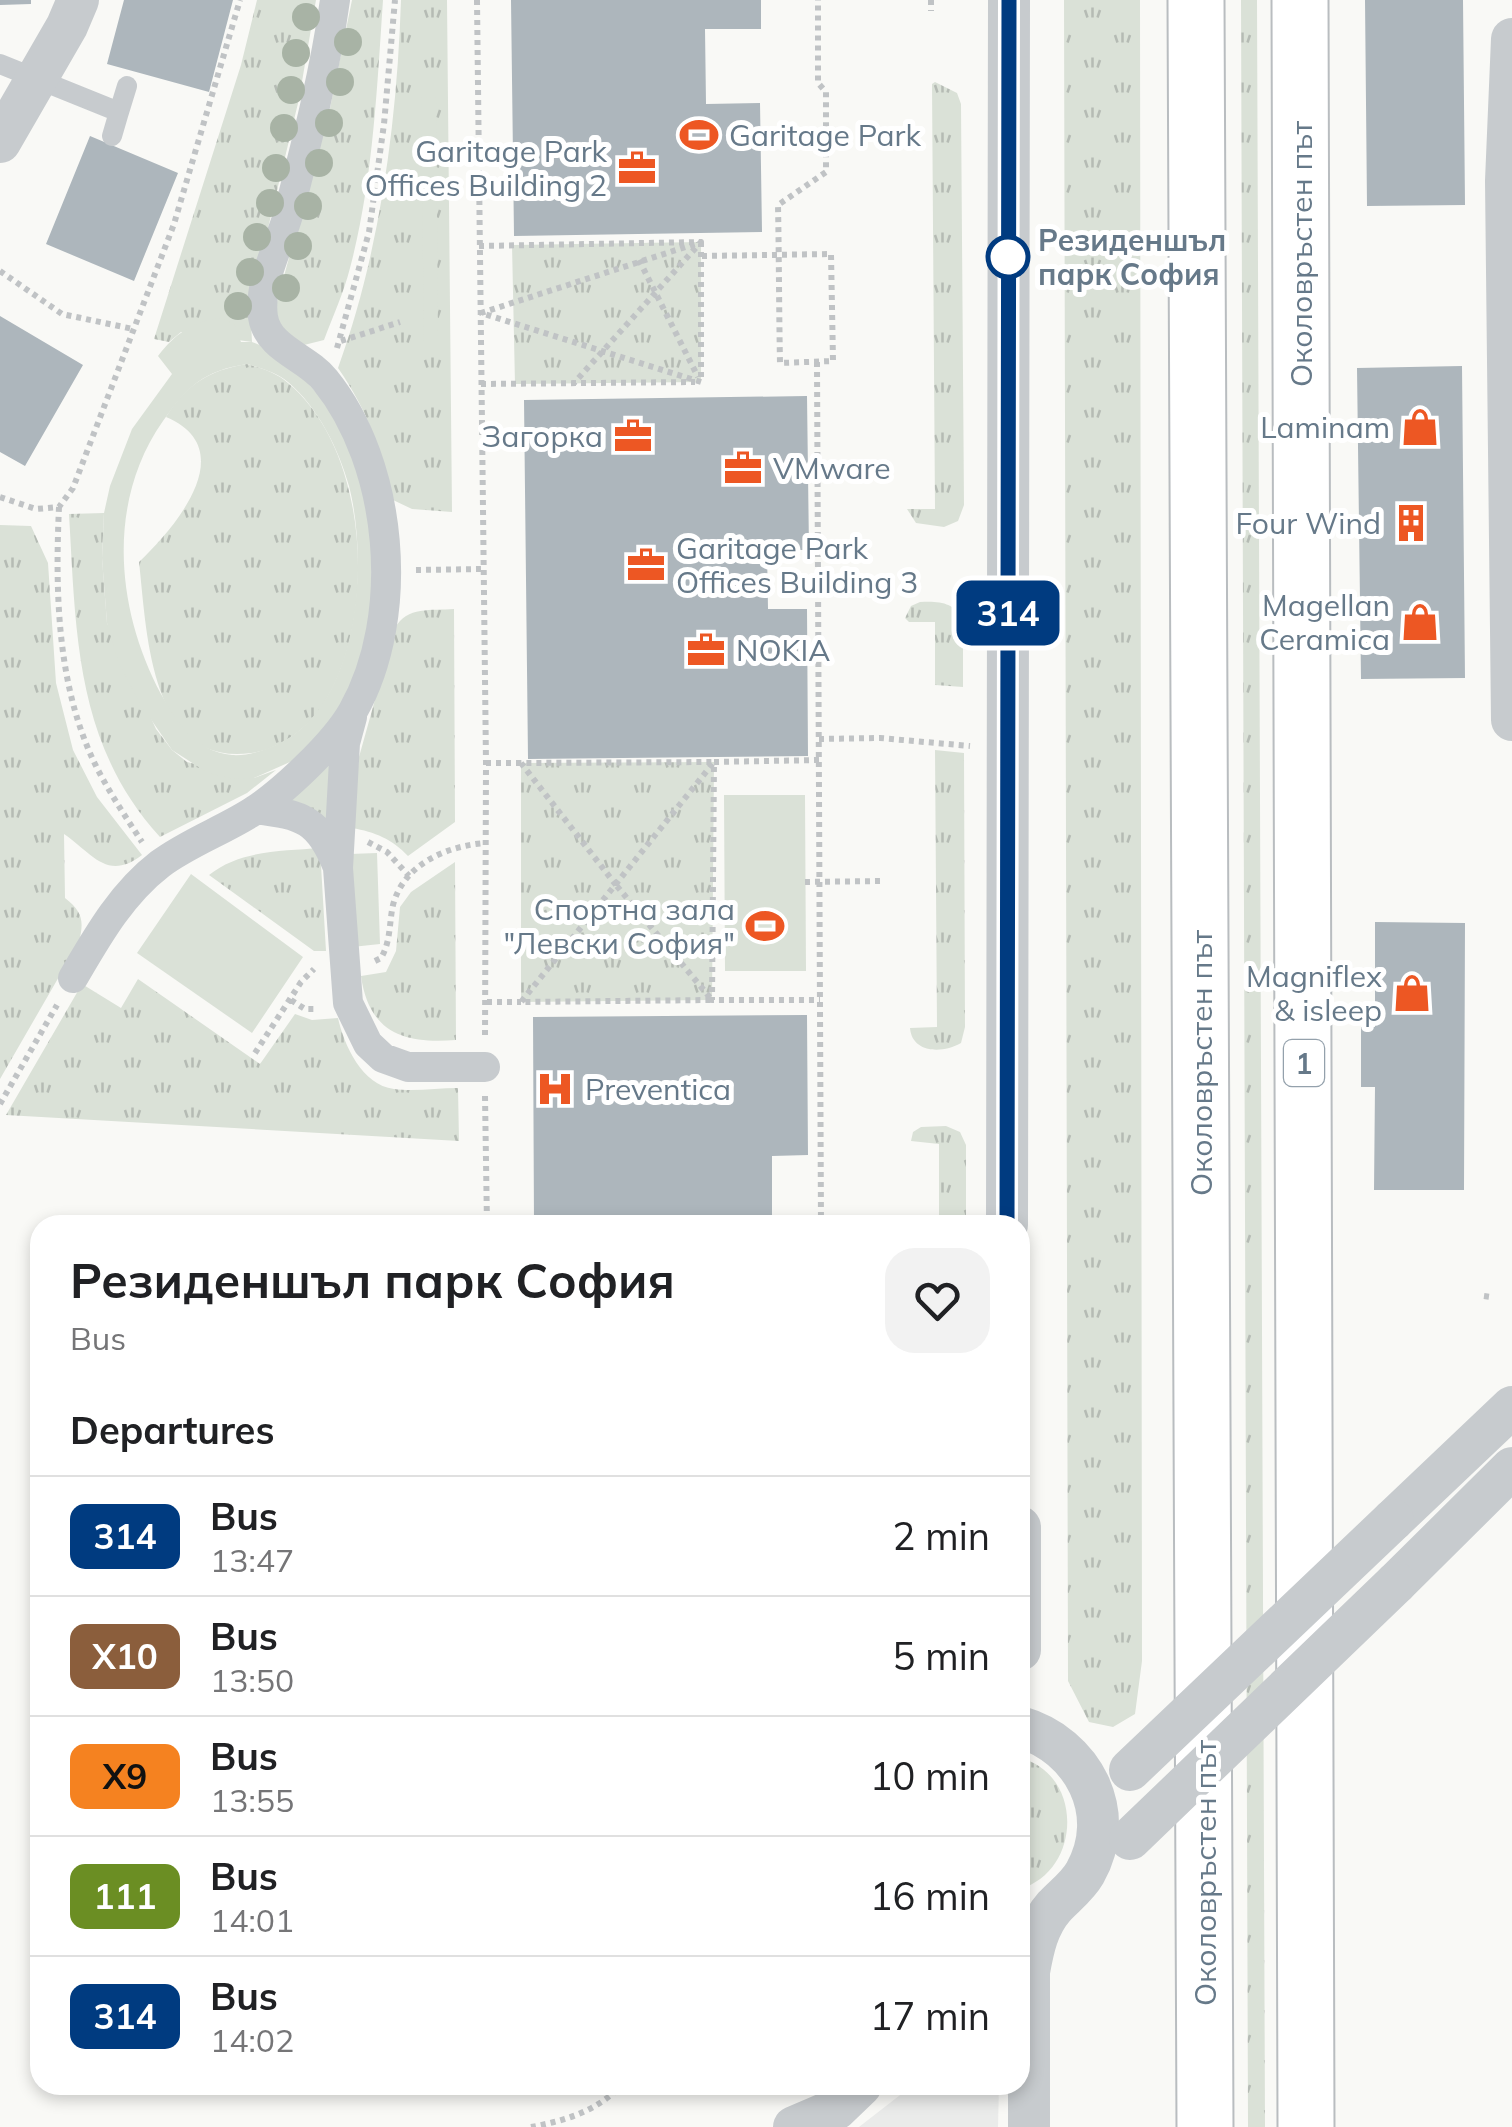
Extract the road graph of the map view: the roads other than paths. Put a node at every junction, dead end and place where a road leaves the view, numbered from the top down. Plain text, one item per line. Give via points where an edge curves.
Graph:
1 (78, 0) edge
2 (336, 0) edge
3 (1009, 0) edge
4 (1196, 0) edge
5 (1300, 0) edge
6 (1512, 39) edge
7 (18, 72) edge
8 (128, 86) dead end
9 (119, 112) junction
10 (112, 136) dead end
11 (0, 142) edge
12 (1510, 399) edge
13 (1512, 705) edge
14 (354, 710) junction
15 (1512, 720) edge
16 (256, 810) junction
17 (338, 868) junction
18 (73, 978) road end
19 (484, 1067) road end
20 (1007, 1215) edge
21 (1512, 1407) edge
22 (1512, 1468) edge
23 (1030, 1723) edge
24 (1075, 1759) junction
25 (1041, 1912) edge
26 (1030, 1968) edge
27 (799, 2095) edge
28 (851, 2095) edge
29 (1027, 2095) edge
30 (782, 2127) edge
31 (794, 2127) edge
32 (1029, 2127) edge
33 (1206, 2127) edge
34 (1306, 2127) edge

1 - 7 street via 68,26
2 - 14 street via 262,312 276,343 324,378 372,464 385,571 378,642
3 - 20 street
4 - 33 highway, Околовръстен път
5 - 34 highway, Околовръстен път / 1
6 - 12 street via 1506,181
7 - 9 lane
7 - 11 street
8 - 9 lane
9 - 10 lane
12 - 13 street
13 - 15 street
14 - 16 street
14 - 17 street via 345,742
16 - 17 street via 310,822 326,838
16 - 18 street via 157,866 103,926
17 - 19 street via 348,1003 368,1044 408,1067
21 - 24 street, bridge via 1130,1770 1110,1776
22 - 25 street, bridge via 1130,1838
23 - 24 street
24 - 25 street via 1098,1815 1093,1856
25 - 26 street
27 - 30 street
28 - 31 street
29 - 32 street

